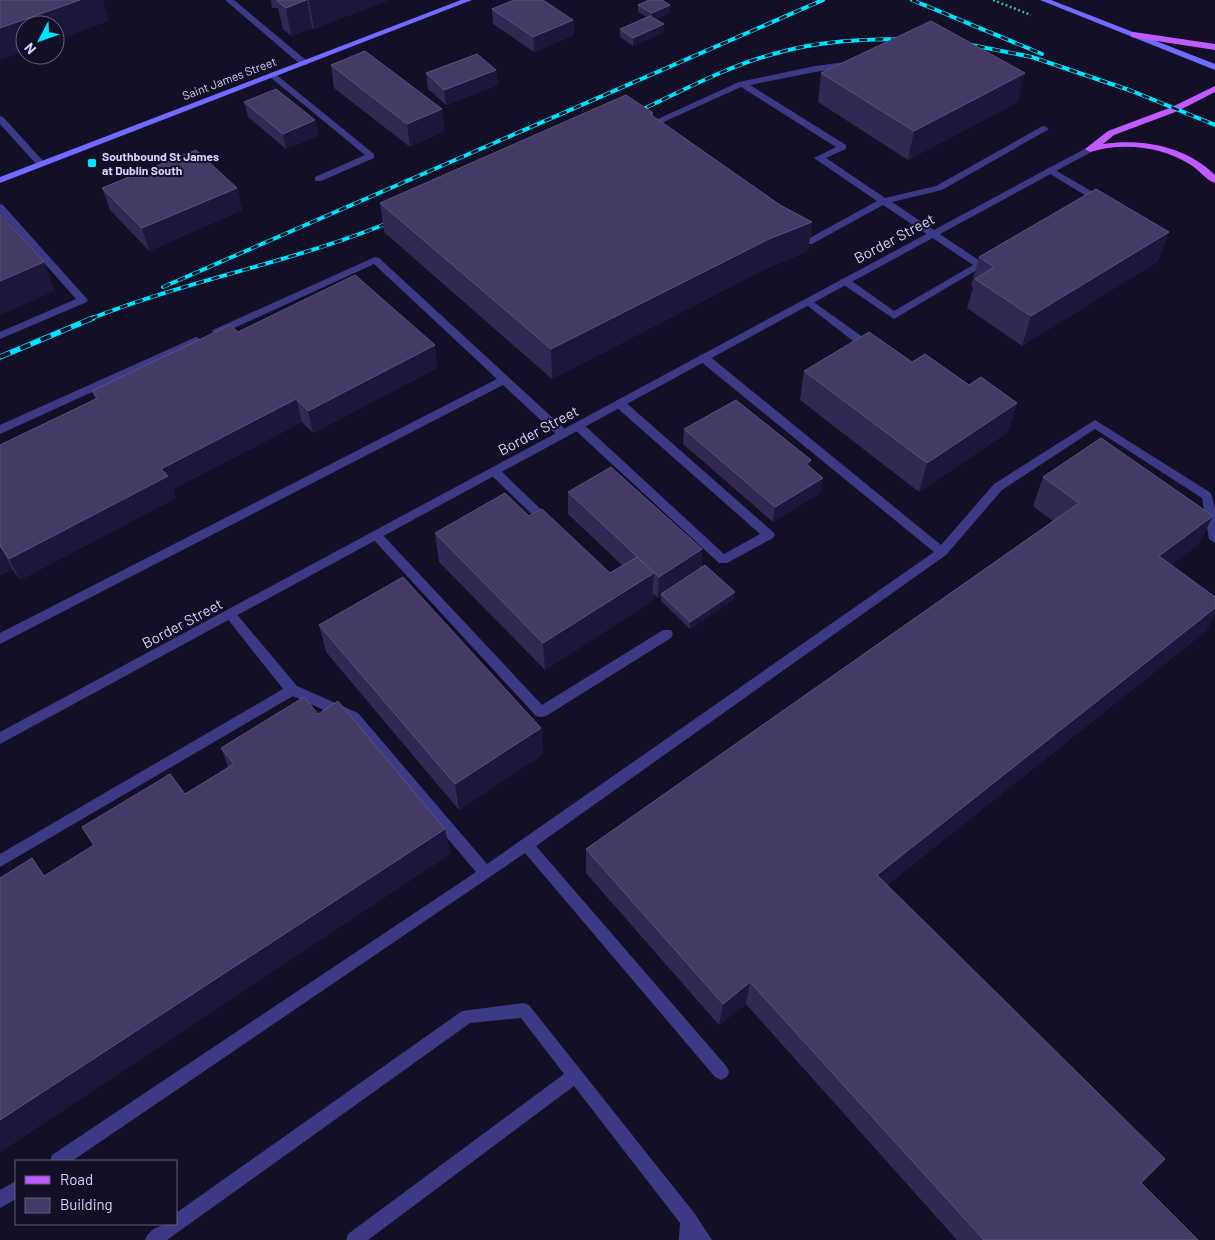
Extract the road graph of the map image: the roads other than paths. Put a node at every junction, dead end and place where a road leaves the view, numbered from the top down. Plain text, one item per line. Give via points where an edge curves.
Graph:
1 (229, 0) edge
2 (468, 0) edge
3 (1044, 0) edge
4 (1134, 36) junction
5 (1215, 47) edge
6 (304, 63) junction
7 (867, 63) edge
8 (1215, 67) edge
9 (273, 75) junction
10 (742, 84) junction
11 (1215, 89) edge
12 (0, 119) edge
13 (654, 123) edge
14 (1044, 129) dead end
15 (1090, 149) junction
16 (41, 164) junction
17 (1050, 170) junction
18 (0, 180) edge
19 (318, 180) dead end
20 (1215, 180) edge
21 (884, 201) junction
22 (1078, 207) edge
23 (0, 208) edge
24 (934, 234) junction
25 (809, 242) dead end
26 (997, 256) edge
27 (980, 265) junction
28 (846, 281) junction
29 (808, 301) junction
30 (0, 336) edge
31 (878, 354) edge
32 (704, 358) junction
33 (504, 380) junction
34 (619, 403) junction
35 (578, 426) junction
36 (0, 430) edge
37 (563, 434) junction
38 (494, 471) junction
39 (557, 531) edge
40 (376, 535) junction
41 (1215, 539) edge
42 (942, 552) junction
43 (230, 614) junction
44 (667, 634) dead end
45 (0, 639) edge
46 (292, 690) junction
47 (0, 738) edge
48 (527, 845) junction
49 (0, 861) edge
50 (486, 873) junction
51 (721, 1072) dead end
52 (575, 1076) junction
53 (59, 1160) edge
54 (15, 1190) edge
55 (0, 1200) edge
56 (689, 1220) junction
57 (178, 1223) edge
58 (175, 1225) edge
59 (153, 1240) edge
60 (354, 1240) edge
61 (687, 1240) edge
62 (704, 1240) edge

1 - 6 street
2 - 6 main road, Saint James Street
3 - 4 main road
4 - 5 main road
4 - 8 main road
6 - 9 main road, Saint James Street
7 - 10 street via 815,69
9 - 16 main road, Saint James Street
9 - 19 street via 372,156
10 - 13 street
10 - 21 street via 843,147 819,158
11 - 15 main road via 1175,109 1111,133
12 - 16 street
14 - 21 street via 939,188
15 - 17 street, Border Street
15 - 20 main road via 1127,144 1155,147 1176,153
16 - 18 main road, Saint James Street
17 - 22 street via 1095,197
17 - 24 street, Border Street
21 - 24 street
21 - 25 street
23 - 30 street via 83,300
24 - 27 street
24 - 28 street, Border Street
26 - 27 street
27 - 28 street via 894,316
28 - 29 street, Border Street
29 - 31 street
29 - 32 street, Border Street
32 - 34 street, Border Street
32 - 42 street
33 - 36 street via 375,260
33 - 37 street
33 - 45 street
34 - 35 street, Border Street
34 - 35 street via 769,535 723,560
35 - 37 street, Border Street
37 - 38 street, Border Street
38 - 39 street
38 - 40 street, Border Street
40 - 43 street, Border Street
40 - 44 street via 541,712
41 - 42 street via 1207,496 1095,424 998,487
42 - 48 street
43 - 46 street
43 - 47 street, Border Street
46 - 49 street
46 - 50 street via 353,717
48 - 50 street
48 - 51 street
50 - 53 street
52 - 56 street
52 - 57 street via 524,1010 467,1016
52 - 60 street
54 - 55 street
56 - 61 street
56 - 62 street
58 - 59 street

